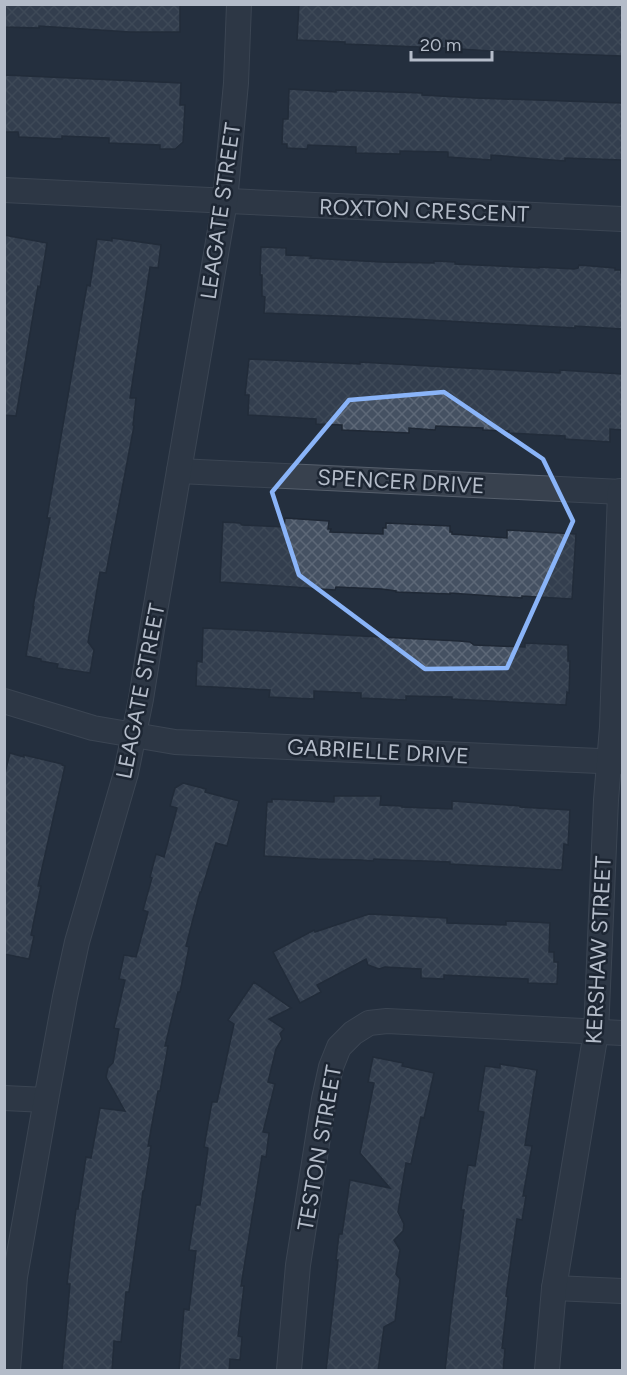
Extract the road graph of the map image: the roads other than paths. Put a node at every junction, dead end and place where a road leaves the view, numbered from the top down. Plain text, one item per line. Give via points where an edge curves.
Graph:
1 (239, 4) edge
2 (4, 190) edge
3 (225, 201) junction
4 (622, 219) edge
5 (179, 471) junction
6 (621, 491) edge
7 (4, 700) edge
8 (134, 735) junction
9 (616, 762) edge
10 (596, 1032) junction
11 (622, 1033) edge
12 (4, 1098) edge
13 (46, 1100) junction
14 (554, 1288) junction
15 (622, 1291) edge
16 (8, 1371) edge
17 (289, 1371) edge
18 (548, 1371) edge

1 - 3 street, LEAGATE STREET
2 - 3 street, ROXTON CRESCENT
3 - 4 street, ROXTON CRESCENT
3 - 5 street, LEAGATE STREET
5 - 6 street, SPENCER DRIVE
5 - 8 street, LEAGATE STREET
6 - 9 street, KERSHAW STREET via 612,727
7 - 8 street, GABRIELLE DRIVE via 93,728
8 - 9 street, GABRIELLE DRIVE via 175,742
8 - 13 street, LEAGATE STREET via 77,942
9 - 10 street, KERSHAW STREET via 605,811
10 - 11 street, TESTON STREET
10 - 14 street, KERSHAW STREET
10 - 17 street, TESTON STREET via 387,1021 369,1023 339,1047 324,1099 298,1265
12 - 13 street
13 - 16 street, LEAGATE STREET via 15,1277
14 - 15 street
14 - 18 street, KERSHAW STREET

